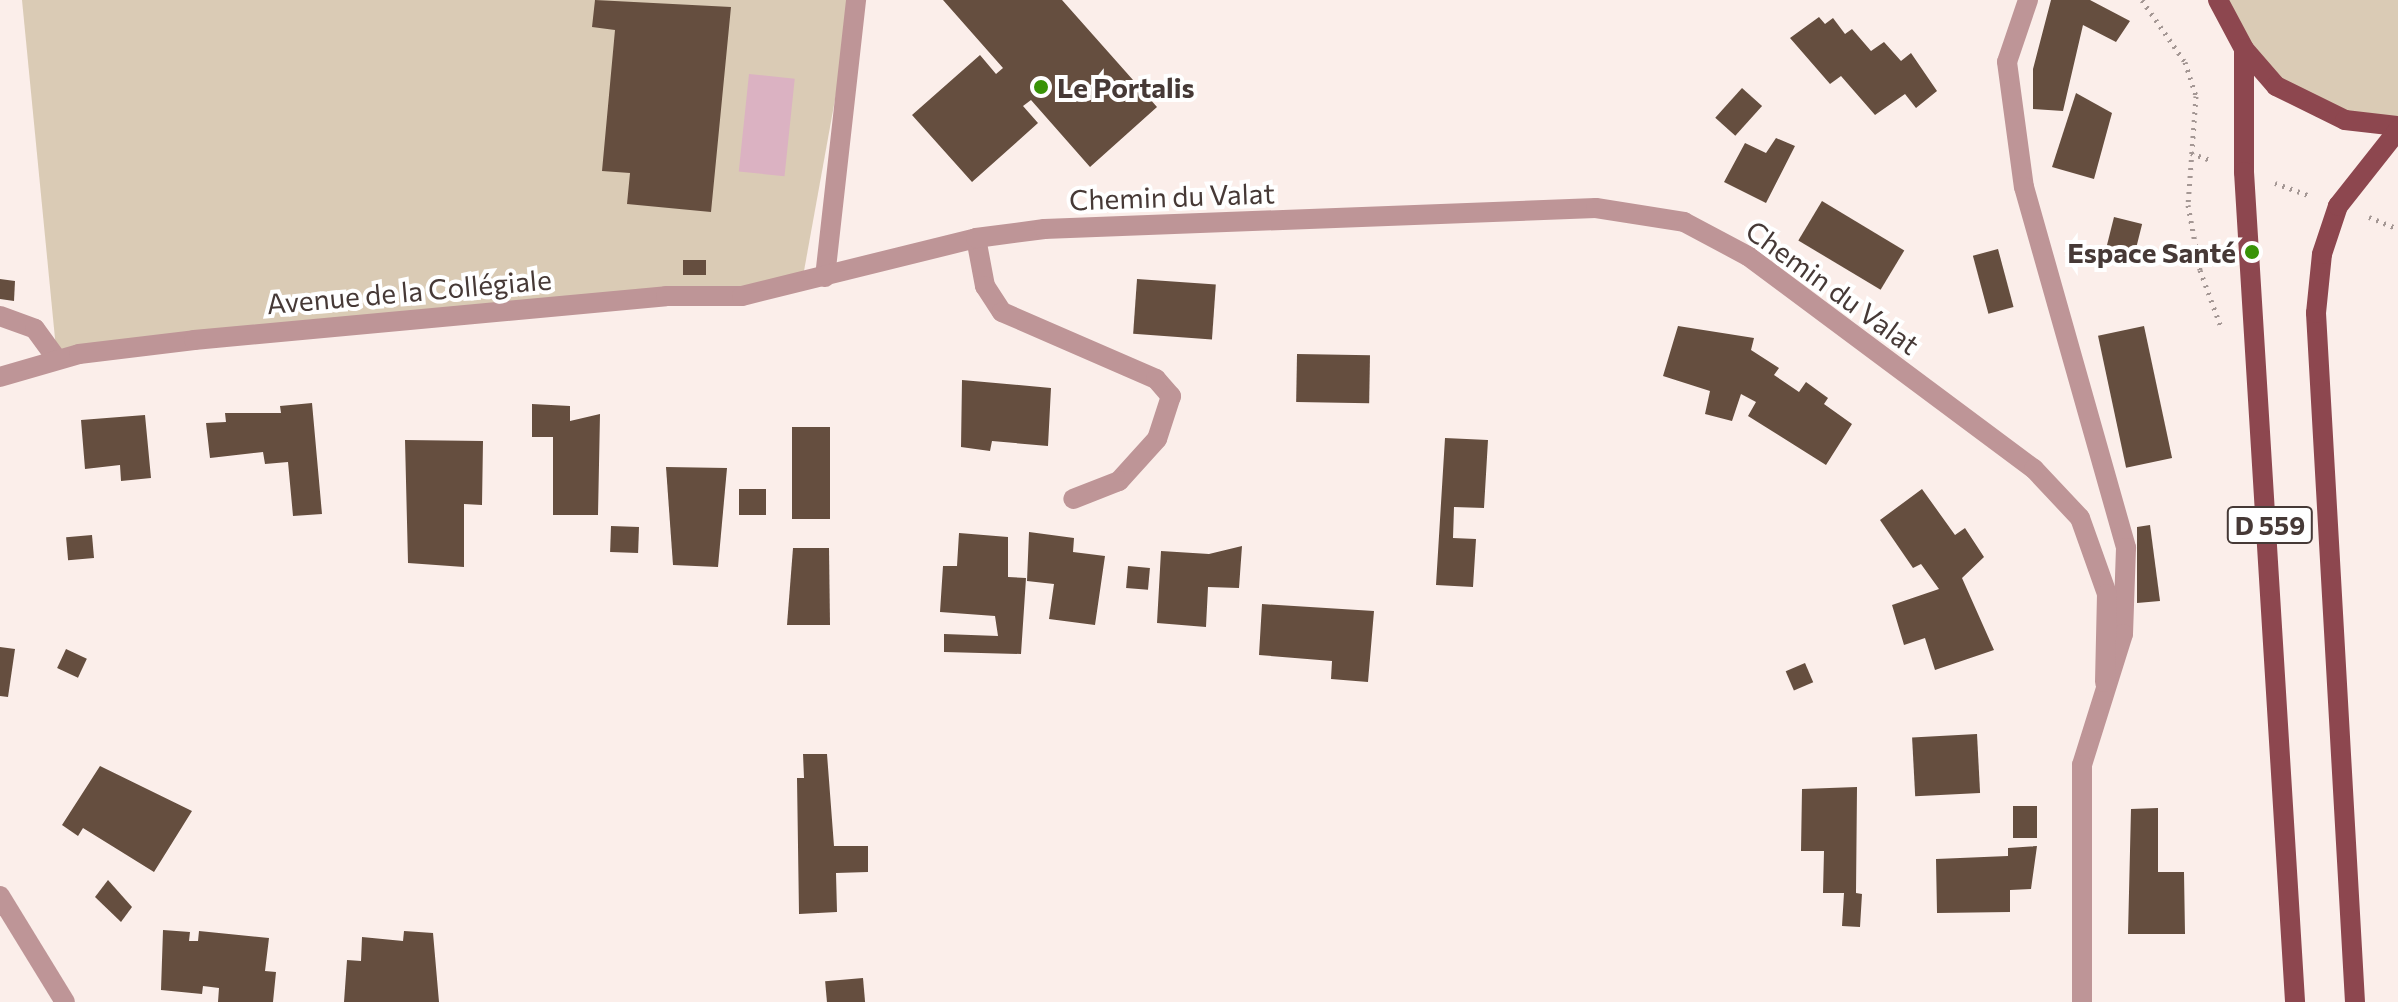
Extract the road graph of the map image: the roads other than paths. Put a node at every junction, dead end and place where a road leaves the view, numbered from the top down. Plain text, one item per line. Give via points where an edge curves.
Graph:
1 (856, 0) edge
2 (2028, 0) edge
3 (2218, 0) edge
4 (2244, 49) junction
5 (2398, 128) edge
6 (976, 238) junction
7 (825, 277) junction
8 (0, 316) edge
9 (57, 359) junction
10 (0, 377) edge
11 (1073, 499) dead end
12 (2105, 682) junction
13 (0, 896) edge
14 (65, 1002) edge
15 (2082, 1002) edge
16 (2295, 1002) edge
17 (2355, 1002) edge

1 - 7 street
2 - 12 street via 2007,62 2024,187 2126,548 2123,634
3 - 4 main road
4 - 5 main road via 2276,86 2309,107
4 - 16 main road, D 559 via 2244,172
5 - 17 main road, D 559 via 2338,206 2322,254 2316,313
6 - 7 street, Chemin du Valat
6 - 11 street via 985,286 1002,312 1156,379 1171,396 1157,439 1119,481
6 - 12 street, Chemin du Valat via 1044,229 1596,208 1684,222 1748,256 2010,450 2080,518 2107,594
7 - 9 street, Avenue de la Collégiale via 742,296 448,315
8 - 9 street via 35,329
9 - 10 street, Avenue de la Collégiale
12 - 15 street via 2082,765
13 - 14 street

